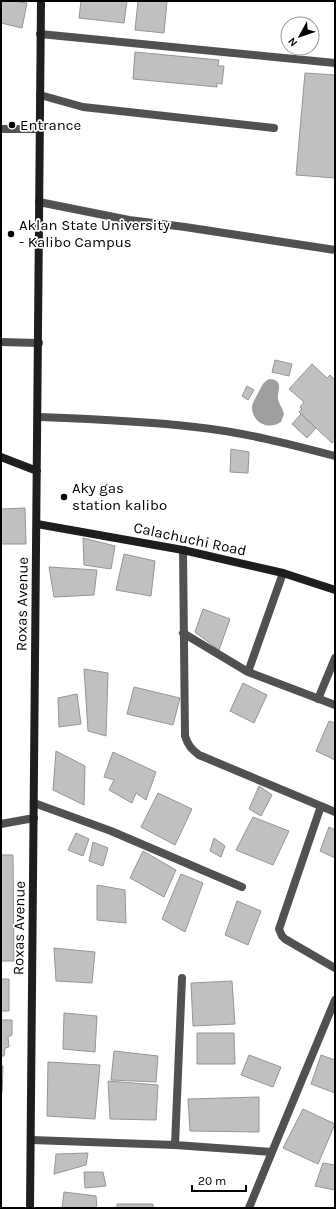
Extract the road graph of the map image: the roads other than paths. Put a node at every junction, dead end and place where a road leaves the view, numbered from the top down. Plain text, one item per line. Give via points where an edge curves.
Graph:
1 (40, 1) edge
2 (40, 34) junction
3 (335, 63) edge
4 (40, 95) junction
5 (274, 128) dead end
6 (1, 129) edge
7 (40, 129) junction
8 (39, 202) junction
9 (335, 250) edge
10 (1, 342) edge
11 (38, 343) junction
12 (38, 417) junction
13 (335, 456) edge
14 (1, 457) edge
15 (37, 471) junction
16 (37, 524) junction
17 (183, 550) junction
18 (283, 572) junction
19 (335, 590) edge
20 (183, 633) junction
21 (335, 658) edge
22 (248, 672) junction
23 (318, 699) junction
24 (335, 705) edge
25 (34, 803) junction
26 (321, 806) junction
27 (335, 812) edge
28 (34, 818) junction
29 (1, 824) edge
30 (242, 887) dead end
31 (335, 968) edge
32 (182, 978) dead end
33 (335, 1000) edge
34 (31, 1140) junction
35 (175, 1145) junction
36 (272, 1152) junction
37 (30, 1208) edge
38 (249, 1208) edge

1 - 2 main road, Roxas Avenue
2 - 3 street
2 - 4 main road, Roxas Avenue
4 - 5 street via 83,107
4 - 7 main road, Roxas Avenue
6 - 7 street
7 - 8 main road, Roxas Avenue
8 - 9 street via 129,220
8 - 11 main road, Roxas Avenue
10 - 11 street
11 - 12 main road, Roxas Avenue
12 - 13 street via 106,419 197,427 270,439
12 - 15 main road, Roxas Avenue
14 - 15 main road
15 - 16 main road, Roxas Avenue
16 - 17 main road, Calachuchi Road
16 - 25 main road, Roxas Avenue
17 - 18 main road, Calachuchi Road
17 - 20 street
18 - 19 main road, Calachuchi Road
18 - 22 street
20 - 22 street
20 - 26 street via 184,736 190,747 199,754
21 - 23 street
22 - 23 street
23 - 24 street
25 - 28 main road, Roxas Avenue
25 - 30 street via 111,831
26 - 27 street
26 - 31 street via 279,929 285,939
28 - 29 street
28 - 34 main road, Roxas Avenue
32 - 35 street
33 - 36 street
34 - 35 street
34 - 37 main road, Roxas Avenue
35 - 36 street
36 - 38 street

